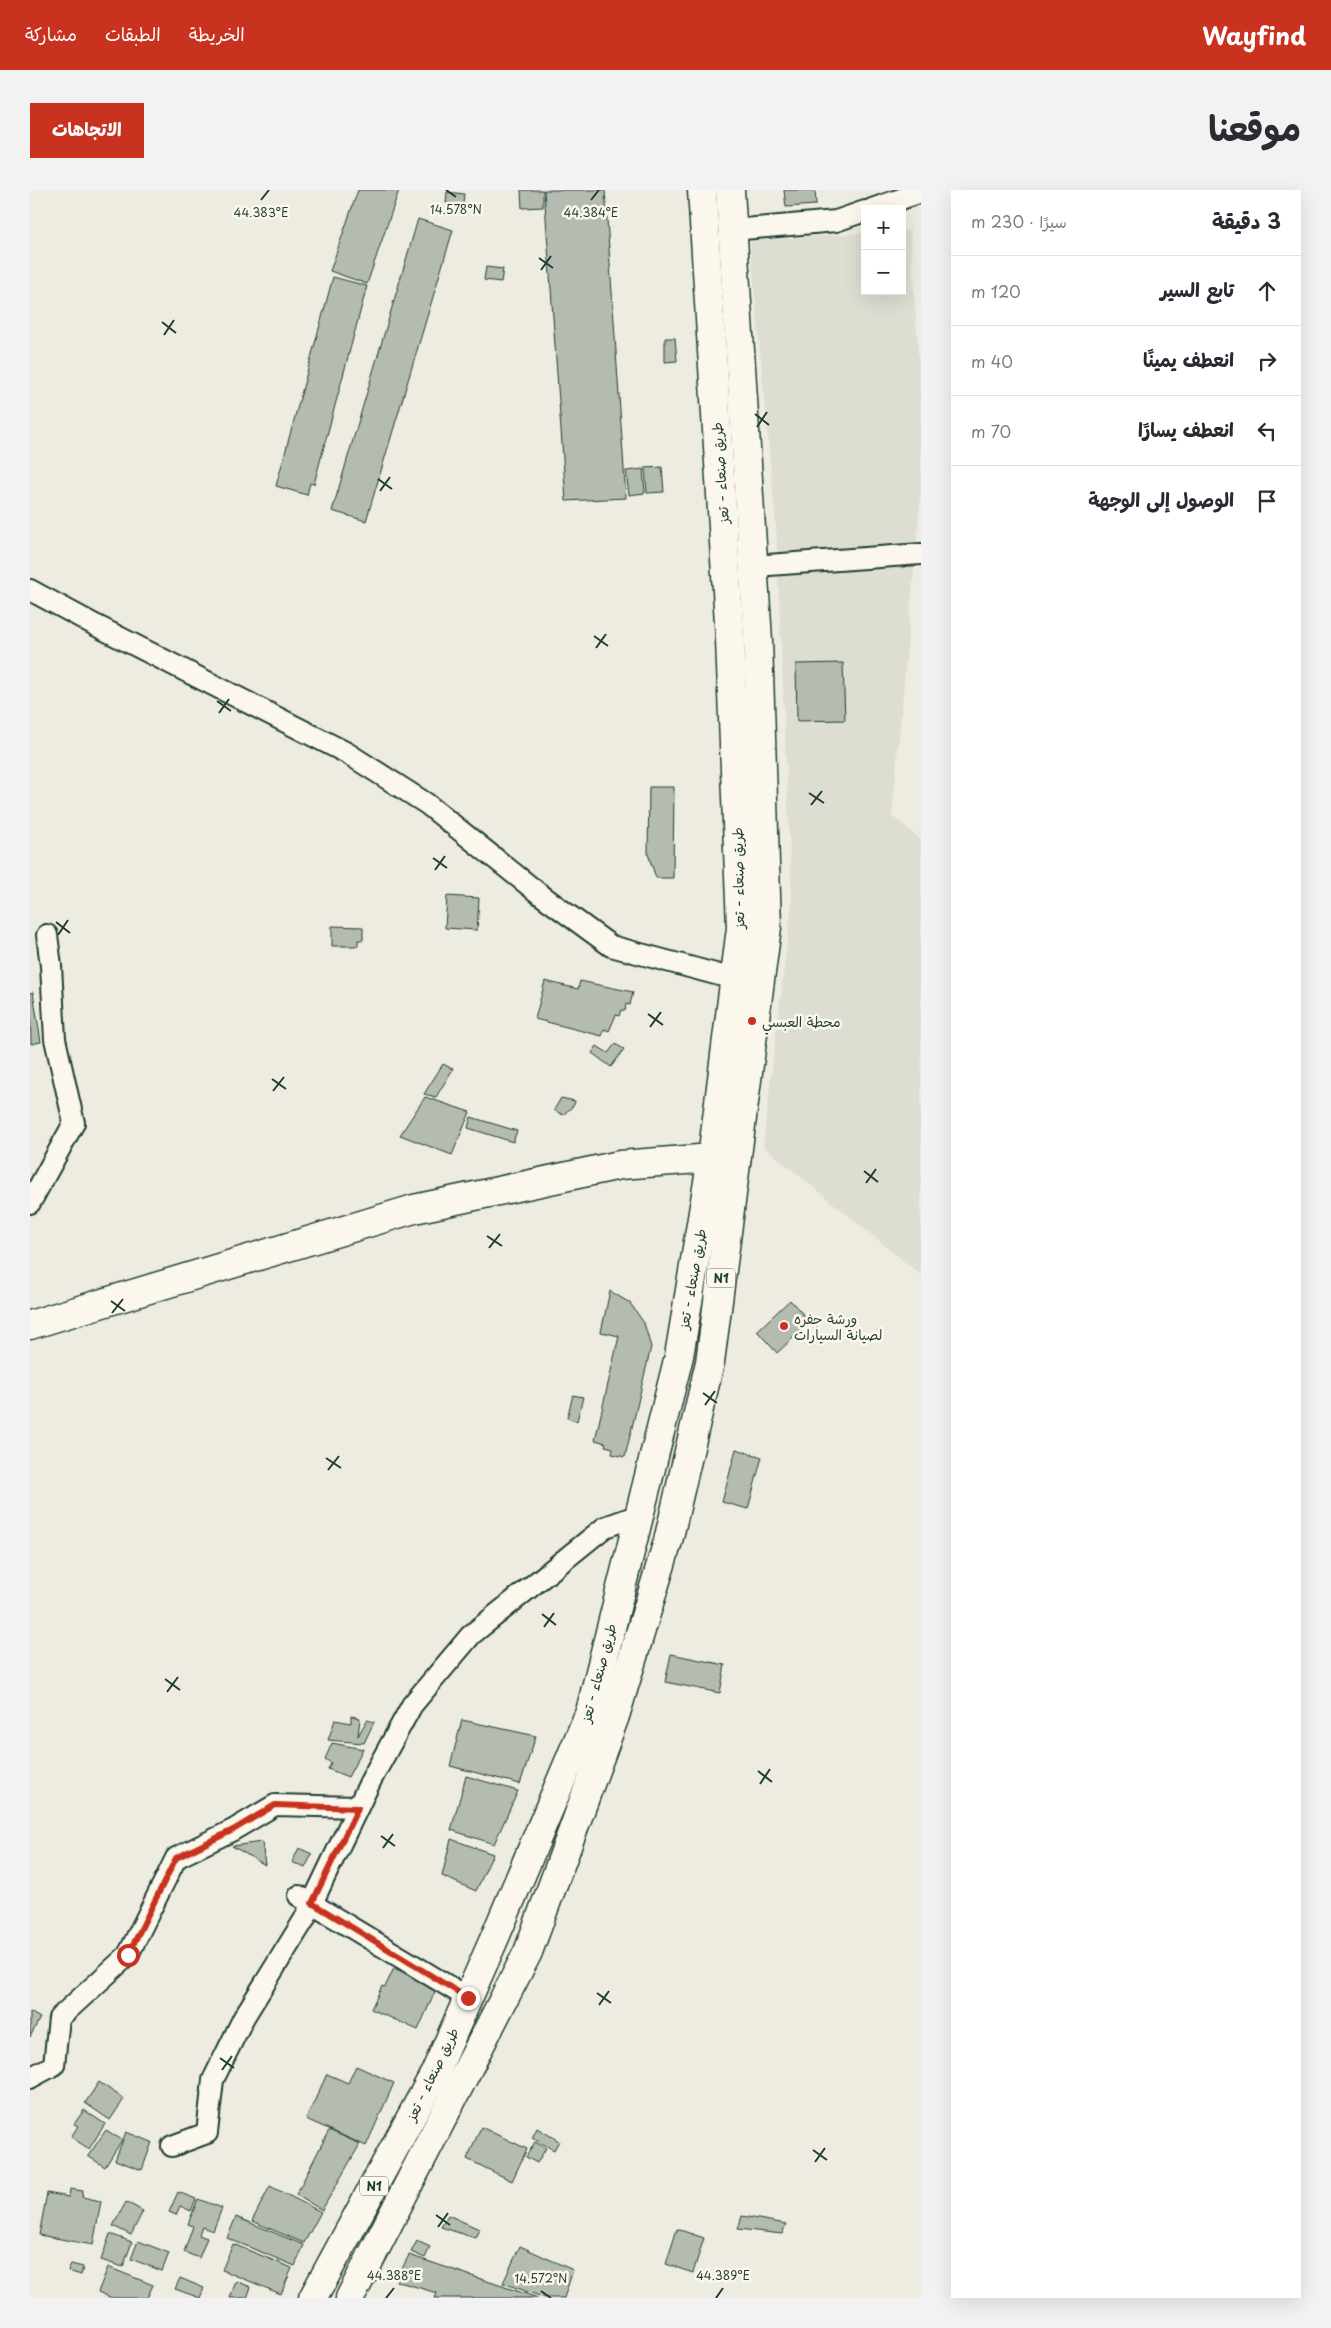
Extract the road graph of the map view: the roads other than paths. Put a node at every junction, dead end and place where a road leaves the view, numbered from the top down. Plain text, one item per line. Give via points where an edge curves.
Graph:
1 (702, 190) edge
2 (730, 190) edge
3 (921, 192) edge
4 (884, 205) edge
5 (861, 212) edge
6 (732, 230) junction
7 (921, 554) edge
8 (754, 566) junction
9 (30, 590) edge
10 (47, 935) dead end
11 (734, 979) junction
12 (712, 1158) junction
13 (30, 1203) edge
14 (30, 1325) edge
15 (639, 1515) junction
16 (358, 1808) junction
17 (306, 1900) junction
18 (468, 1998) junction
19 (30, 2078) edge
20 (172, 2146) dead end
21 (313, 2298) edge
22 (350, 2298) edge

1 - 11 main road, طريق صنعاء - تعز / N1 via 730,638 741,928
2 - 6 main road, طريق صنعاء - تعز / N1
3 - 4 street
5 - 6 street via 836,221
6 - 8 main road, طريق صنعاء - تعز / N1
7 - 8 street
8 - 22 main road, طريق صنعاء - تعز / N1 via 767,927 708,1372 668,1541 615,1716 528,1952
9 - 11 street via 347,753 427,804 537,892 612,946
10 - 13 street via 55,1039 74,1123
11 - 12 main road, طريق صنعاء - تعز / N1
12 - 14 main road via 620,1165 414,1209
12 - 15 main road, طريق صنعاء - تعز / N1 via 679,1356
15 - 16 street via 605,1527 471,1635 412,1706
15 - 18 main road, طريق صنعاء - تعز / N1 via 590,1712
16 - 17 street
16 - 19 street via 275,1805 176,1858 128,1955 58,2018 54,2065
17 - 18 street
17 - 20 street via 304,1920 244,2017 213,2080 207,2133
18 - 21 main road, طريق صنعاء - تعز / N1 via 435,2073

